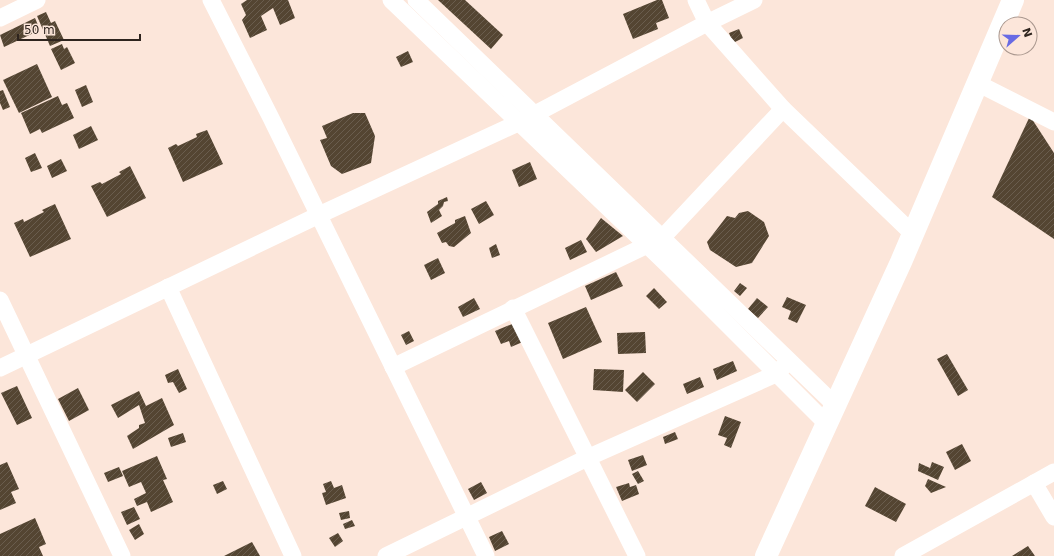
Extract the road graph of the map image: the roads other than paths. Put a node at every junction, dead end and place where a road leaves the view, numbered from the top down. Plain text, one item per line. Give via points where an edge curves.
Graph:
1 (37, 0) edge
2 (211, 0) edge
3 (391, 0) edge
4 (416, 0) edge
5 (696, 0) edge
6 (754, 0) edge
7 (1013, 0) edge
8 (0, 18) edge
9 (707, 23) junction
10 (977, 83) junction
11 (783, 109) junction
12 (535, 113) junction
13 (1054, 122) edge
14 (518, 123) junction
15 (318, 215) junction
16 (912, 233) junction
17 (655, 242) junction
18 (168, 287) junction
19 (0, 300) edge
20 (513, 308) junction
21 (26, 355) junction
22 (789, 361) junction
23 (393, 367) junction
24 (0, 368) edge
25 (776, 374) junction
26 (830, 413) junction
27 (587, 458) junction
28 (1054, 472) edge
29 (1034, 483) junction
30 (468, 517) junction
31 (1054, 517) edge
32 (122, 556) edge
33 (293, 556) edge
34 (386, 556) edge
35 (486, 556) edge
36 (637, 556) edge
37 (766, 556) edge
38 (904, 556) edge

1 - 8 street
2 - 15 street
3 - 14 street
4 - 12 street
5 - 9 street
6 - 9 street
7 - 10 highway
9 - 11 street
9 - 12 street
10 - 13 street
10 - 16 highway
11 - 16 street
11 - 17 street
12 - 14 street
12 - 17 street
14 - 15 street
14 - 17 street
15 - 18 street
15 - 23 street
16 - 26 highway via 901,262
17 - 20 street
17 - 22 street
17 - 25 street
18 - 21 street
18 - 33 street
19 - 21 street
20 - 23 street
20 - 27 street
21 - 24 street
21 - 32 street
22 - 25 street
22 - 26 street
23 - 30 street
25 - 26 street
25 - 27 street
26 - 37 highway
27 - 30 street
27 - 36 street
28 - 29 street
29 - 31 street
29 - 38 street
30 - 34 street
30 - 35 street

